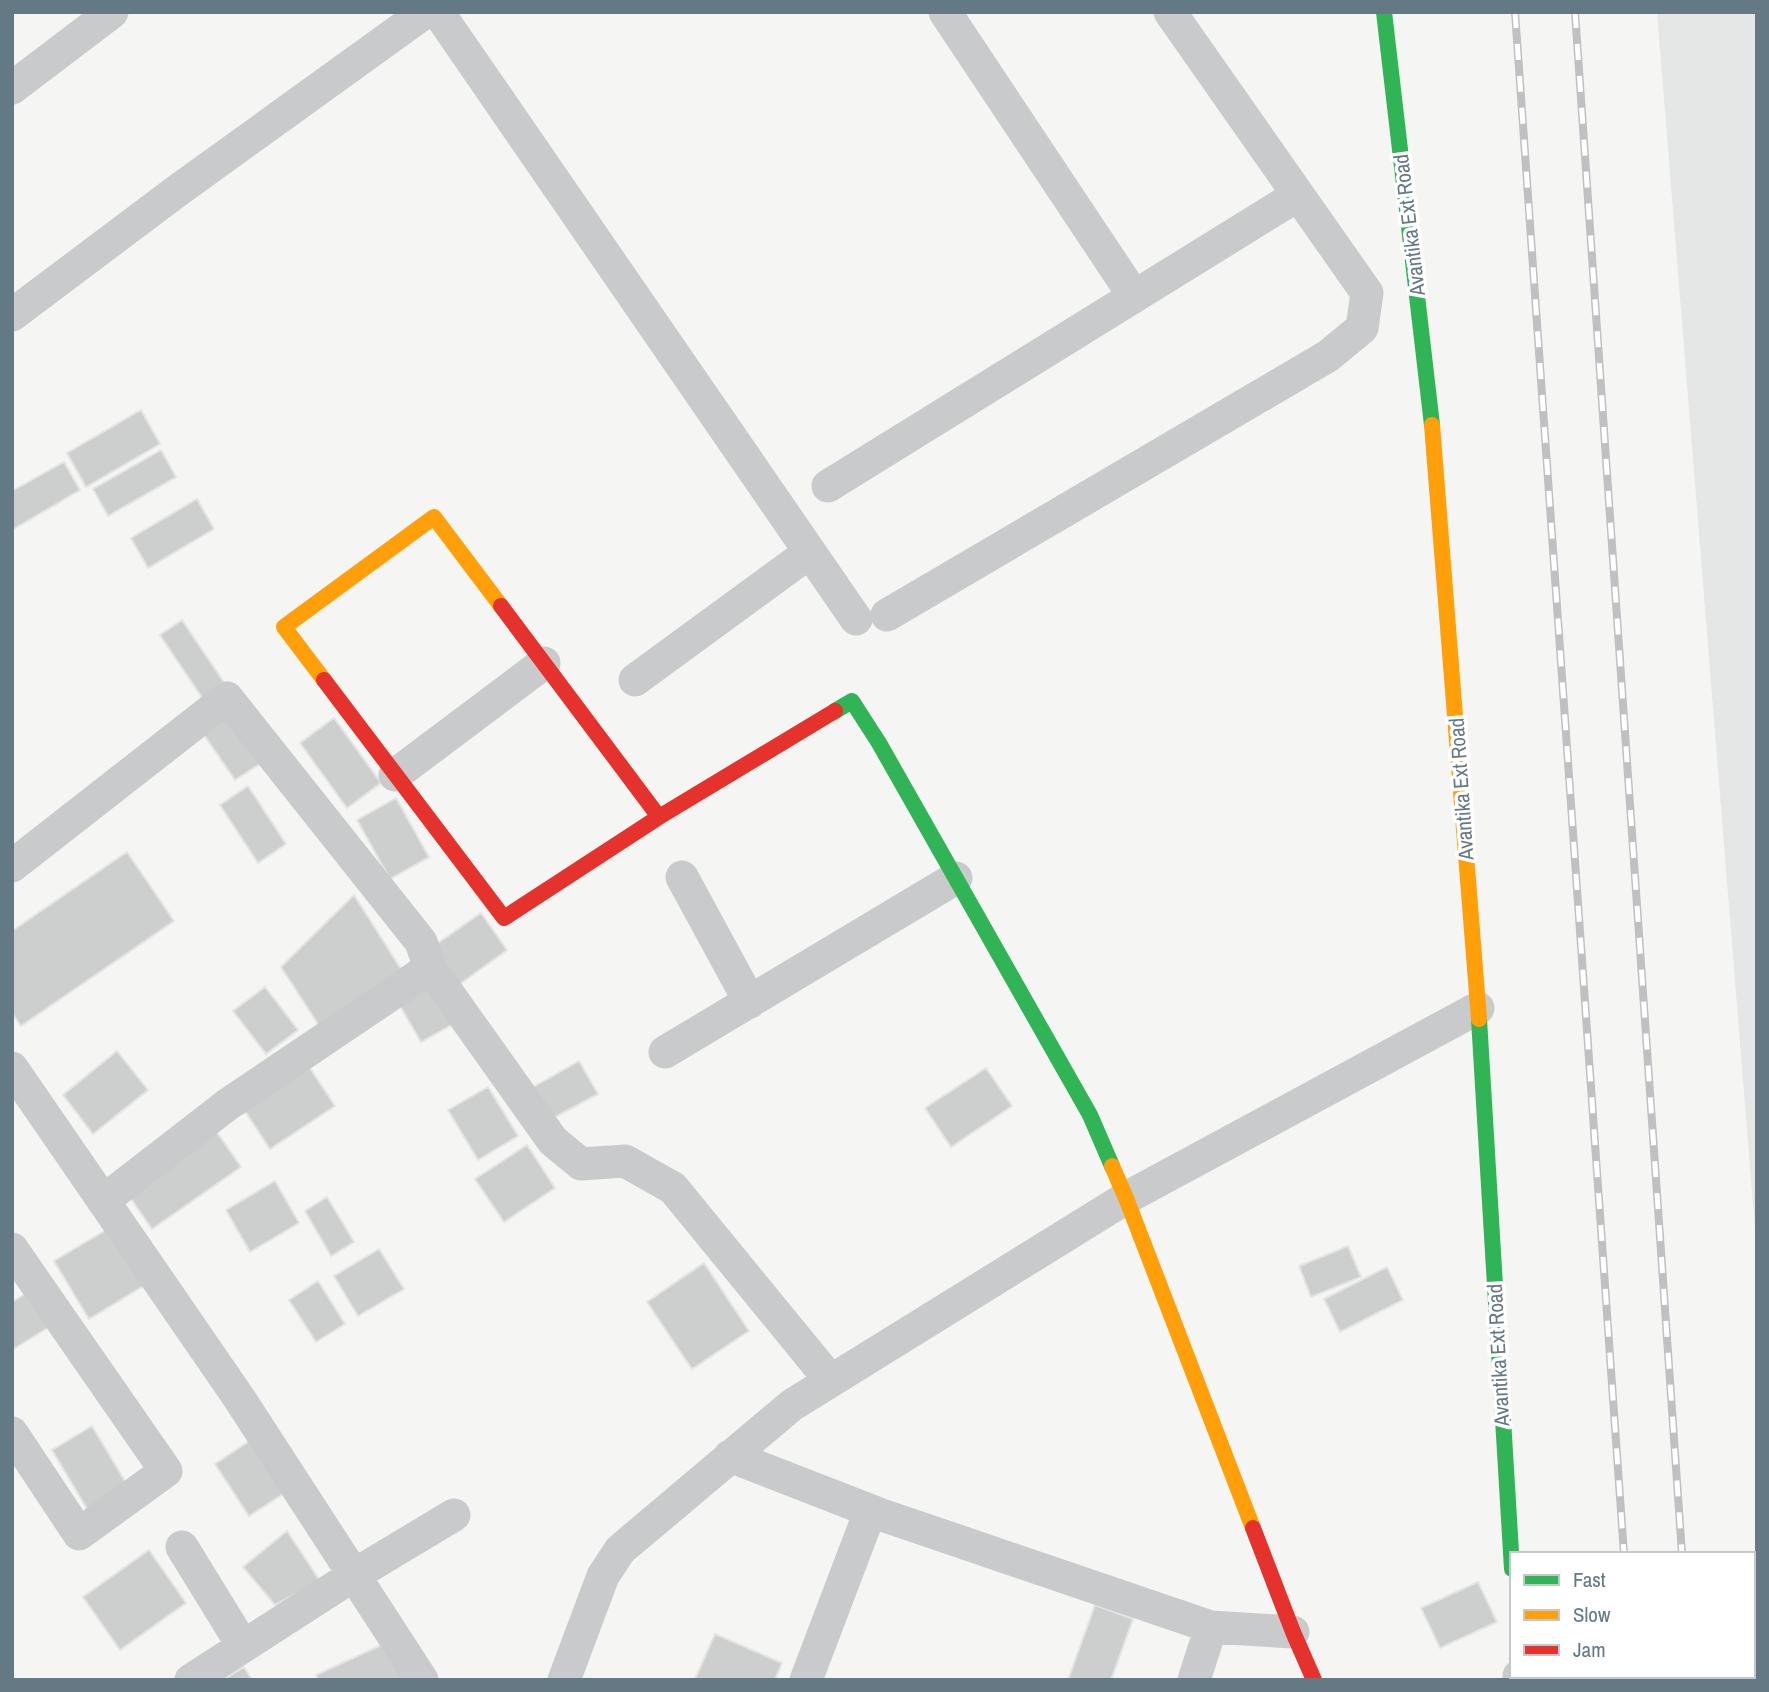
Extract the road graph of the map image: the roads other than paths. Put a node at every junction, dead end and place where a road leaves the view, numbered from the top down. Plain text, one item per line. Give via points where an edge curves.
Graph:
1 (112, 12) edge
2 (425, 12) edge
3 (438, 12) edge
4 (945, 12) edge
5 (1170, 12) edge
6 (1384, 12) edge
7 (12, 88) edge
8 (1298, 195) junction
9 (1134, 296) junction
10 (12, 315) edge
11 (828, 486) dead end
12 (810, 552) junction
13 (544, 663) junction
14 (635, 680) dead end
15 (395, 775) junction
16 (659, 817) junction
17 (12, 866) edge
18 (682, 877) dead end
19 (956, 878) junction
20 (430, 968) junction
21 (750, 1002) junction
22 (1478, 1008) junction
23 (665, 1052) dead end
24 (12, 1068) edge
25 (1126, 1198) junction
26 (103, 1201) junction
27 (12, 1249) edge
28 (831, 1381) junction
29 (12, 1433) edge
30 (730, 1456) junction
31 (879, 1514) junction
32 (454, 1516) dead end
33 (182, 1546) dead end
34 (1511, 1552) edge
35 (354, 1575) junction
36 (1211, 1627) junction
37 (1293, 1632) junction
38 (243, 1646) junction
39 (191, 1680) edge
40 (422, 1680) edge
41 (564, 1680) edge
42 (806, 1680) edge
43 (1194, 1680) edge
44 (1314, 1680) edge

1 - 7 street
2 - 10 street
3 - 12 street
4 - 9 street
5 - 8 street
6 - 22 street, Avantika Ext Road via 1433,430
8 - 9 street
8 - 12 street via 1367,293 1362,328 1328,355 871,617
9 - 11 street
12 - 14 street
13 - 15 street
13 - 15 street via 434,517 284,626
13 - 16 street
15 - 16 street via 504,918
16 - 19 street via 852,701
17 - 20 street via 227,698 421,942
18 - 21 street
19 - 21 street
19 - 25 street via 1090,1115
20 - 26 street via 227,1105
20 - 28 street via 553,1141 581,1164 625,1161 673,1188
21 - 23 street
22 - 25 street
22 - 34 street, Avantika Ext Road
24 - 26 street
25 - 28 street
25 - 37 street
26 - 35 street
27 - 29 street via 166,1471 79,1534
28 - 30 street via 792,1405
30 - 31 street
30 - 41 street via 620,1550 603,1576
31 - 36 street
31 - 42 street via 867,1517
32 - 35 street
33 - 38 street
35 - 38 street
35 - 40 street
36 - 37 street
36 - 43 street
37 - 44 street
38 - 39 street

